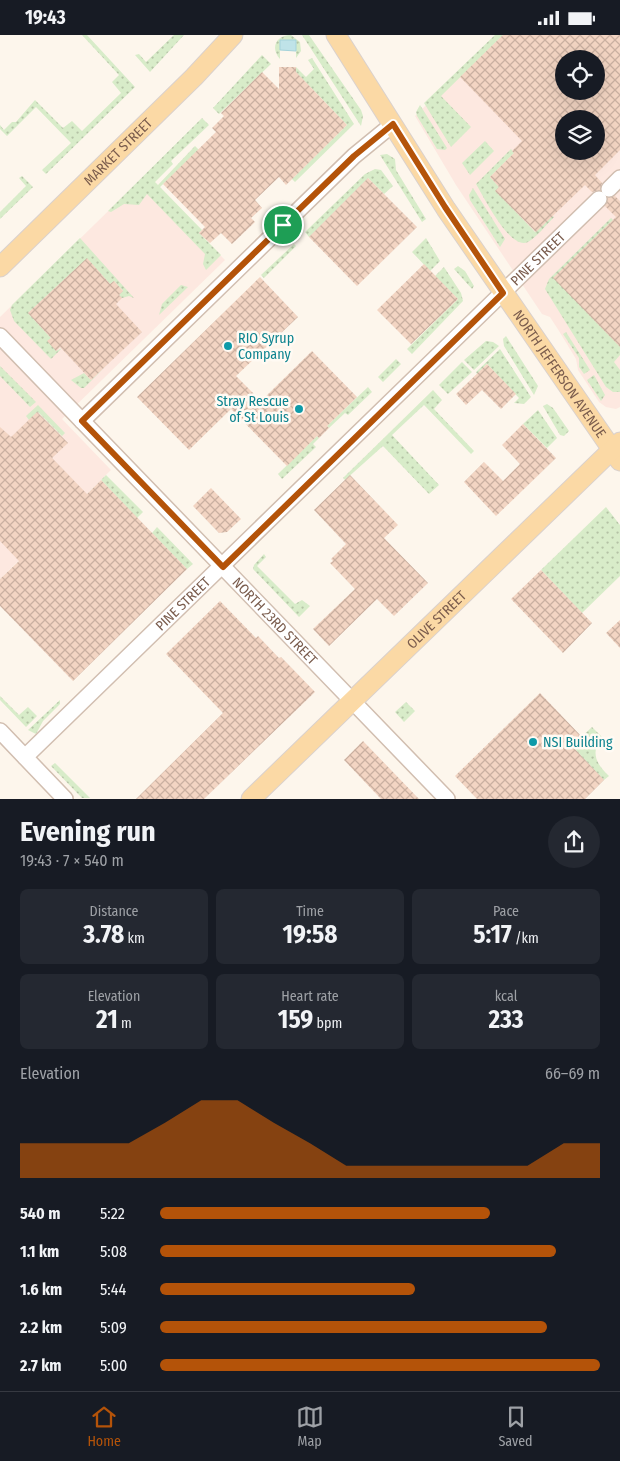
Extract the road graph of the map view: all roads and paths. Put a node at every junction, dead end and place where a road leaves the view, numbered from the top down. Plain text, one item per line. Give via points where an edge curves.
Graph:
1 (233, 35) edge
2 (336, 35) edge
3 (393, 124) junction
4 (620, 178) edge
5 (0, 267) edge
6 (503, 293) junction
7 (0, 336) edge
8 (82, 421) junction
9 (617, 451) edge
10 (223, 567) junction
11 (353, 701) junction
12 (0, 731) edge
13 (25, 757) junction
14 (65, 799) edge
15 (251, 799) edge
16 (447, 799) edge

1 - 5 main road, MARKET STREET
2 - 3 main road, NORTH JEFFERSON AVENUE
3 - 6 main road, NORTH JEFFERSON AVENUE
3 - 8 street via 354,156
4 - 6 street, PINE STREET
6 - 9 main road, NORTH JEFFERSON AVENUE
6 - 10 street, PINE STREET
7 - 8 street, NORTH 23RD STREET
8 - 10 street, NORTH 23RD STREET
9 - 11 main road, OLIVE STREET
10 - 11 street, NORTH 23RD STREET
10 - 13 street, PINE STREET
11 - 15 main road, OLIVE STREET
11 - 16 street, NORTH 23RD STREET
12 - 13 street
13 - 14 street

